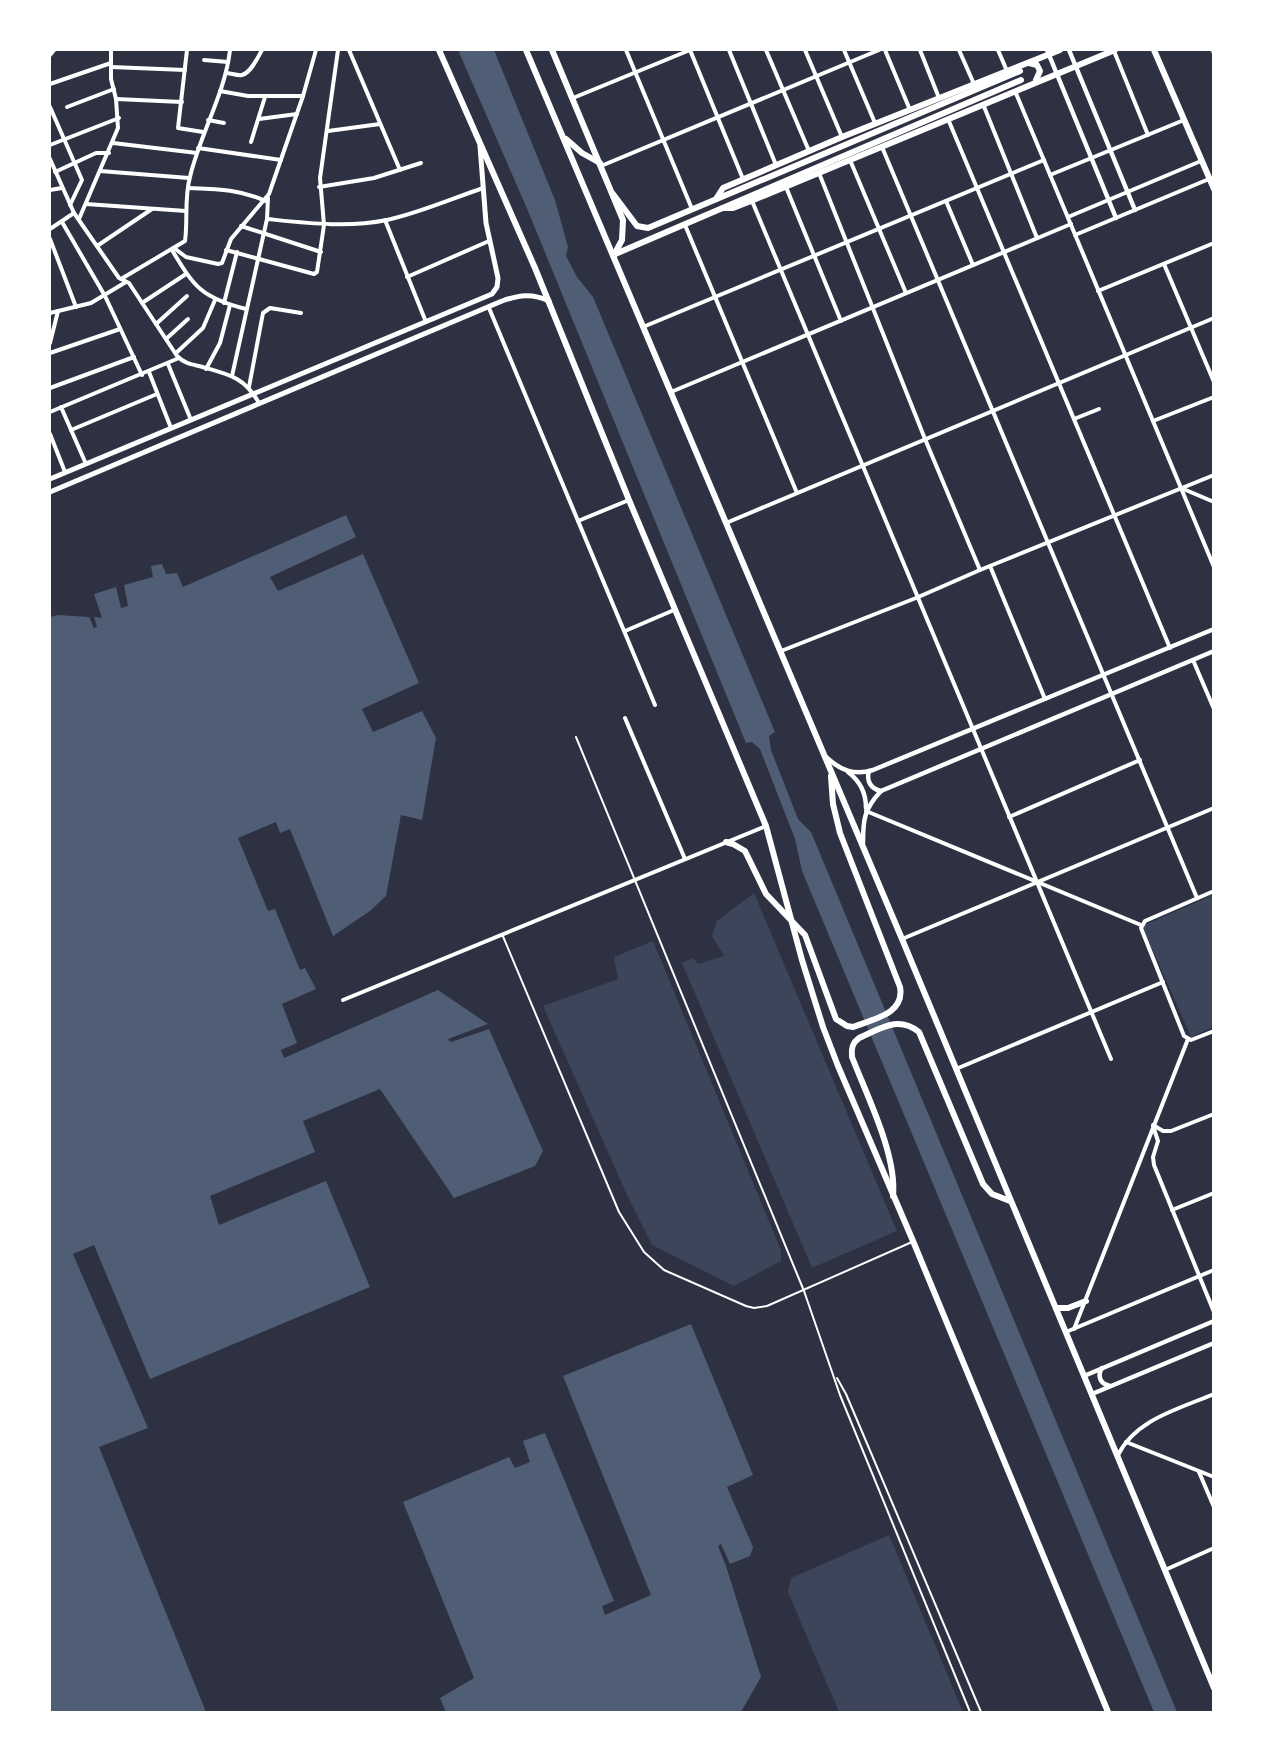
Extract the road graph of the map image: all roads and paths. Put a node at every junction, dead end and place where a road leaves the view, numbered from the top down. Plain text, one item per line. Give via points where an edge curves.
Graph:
1 (54, 50) edge
2 (111, 50) edge
3 (187, 50) edge
4 (230, 50) edge
5 (262, 50) edge
6 (316, 50) edge
7 (338, 50) edge
8 (349, 50) edge
9 (439, 50) edge
10 (526, 50) edge
11 (552, 50) edge
12 (626, 50) edge
13 (690, 50) edge
14 (729, 50) edge
15 (766, 50) edge
16 (805, 50) edge
17 (844, 50) edge
18 (879, 50) edge
19 (885, 50) edge
20 (920, 50) edge
21 (959, 50) edge
22 (998, 50) edge
23 (1060, 50) edge
24 (1069, 50) edge
25 (1114, 50) edge
26 (1154, 50) edge
27 (1048, 52) edge
28 (50, 55) edge
29 (204, 60) dead end
30 (228, 62) junction
31 (850, 62) junction
32 (1027, 63) junction
33 (111, 65) junction
34 (1075, 65) junction
35 (185, 70) junction
36 (1007, 71) junction
37 (1020, 71) dead end
38 (226, 72) junction
39 (636, 72) junction
40 (1057, 73) junction
41 (816, 76) junction
42 (1022, 80) dead end
43 (1036, 81) junction
44 (50, 84) edge
45 (974, 84) junction
46 (114, 89) junction
47 (783, 90) junction
48 (1015, 90) junction
49 (220, 91) junction
50 (266, 96) junction
51 (303, 96) junction
52 (573, 98) junction
53 (939, 98) junction
54 (116, 99) junction
55 (182, 102) junction
56 (751, 104) junction
57 (983, 104) junction
58 (50, 107) edge
59 (67, 107) dead end
60 (910, 110) junction
61 (297, 114) junction
62 (718, 117) junction
63 (119, 118) junction
64 (948, 118) junction
65 (259, 119) junction
66 (208, 120) junction
67 (1184, 120) junction
68 (224, 123) dead end
69 (380, 124) junction
70 (876, 124) junction
71 (327, 131) junction
72 (203, 132) junction
73 (562, 134) junction
74 (1148, 135) junction
75 (479, 138) junction
76 (842, 138) junction
77 (64, 140) junction
78 (663, 140) junction
79 (113, 142) junction
80 (251, 142) dead end
81 (50, 145) edge
82 (882, 146) junction
83 (197, 150) junction
84 (1111, 150) junction
85 (809, 152) junction
86 (109, 153) junction
87 (1091, 158) junction
88 (50, 159) edge
89 (850, 159) junction
90 (281, 160) junction
91 (1044, 160) junction
92 (1202, 161) junction
93 (74, 163) junction
94 (421, 163) dead end
95 (600, 164) junction
96 (776, 166) junction
97 (100, 171) junction
98 (400, 171) junction
99 (55, 172) junction
100 (818, 172) junction
101 (1011, 174) junction
102 (1050, 175) junction
103 (189, 178) junction
104 (1209, 179) junction
105 (744, 180) junction
106 (786, 186) junction
107 (319, 187) junction
108 (62, 188) junction
109 (188, 188) junction
110 (483, 188) junction
111 (977, 188) junction
112 (1214, 189) edge
113 (50, 190) edge
114 (1128, 192) junction
115 (613, 194) junction
116 (267, 199) junction
117 (716, 199) junction
118 (1108, 200) junction
119 (751, 201) junction
120 (946, 201) junction
121 (86, 204) junction
122 (69, 206) junction
123 (153, 208) junction
124 (722, 208) junction
125 (692, 209) junction
126 (1135, 210) junction
127 (186, 211) junction
128 (74, 213) junction
129 (911, 215) junction
130 (1068, 217) junction
131 (1116, 218) junction
132 (78, 219) junction
133 (267, 219) junction
134 (385, 220) junction
135 (62, 222) junction
136 (685, 224) junction
137 (1071, 224) junction
138 (324, 225) junction
139 (241, 226) junction
140 (50, 229) edge
141 (879, 229) junction
142 (264, 233) junction
143 (1075, 235) junction
144 (1037, 238) junction
145 (50, 239) edge
146 (489, 241) junction
147 (846, 242) junction
148 (1214, 243) edge
149 (97, 246) junction
150 (173, 249) junction
151 (226, 250) junction
152 (237, 252) junction
153 (321, 252) junction
154 (1004, 252) junction
155 (613, 255) junction
156 (814, 256) junction
157 (259, 258) junction
158 (1164, 264) junction
159 (973, 265) junction
160 (780, 270) junction
161 (186, 274) junction
162 (407, 277) junction
163 (120, 279) junction
164 (938, 280) junction
165 (127, 281) junction
166 (1098, 291) junction
167 (906, 294) junction
168 (105, 296) junction
169 (187, 296) dead end
170 (715, 297) junction
171 (215, 300) junction
172 (549, 302) junction
173 (142, 303) junction
174 (224, 303) junction
175 (230, 305) junction
176 (873, 307) junction
177 (76, 308) junction
178 (489, 308) junction
179 (246, 309) junction
180 (50, 311) edge
181 (58, 311) junction
182 (301, 313) dead end
183 (1214, 318) edge
184 (188, 319) dead end
185 (840, 321) junction
186 (426, 322) junction
187 (156, 324) junction
188 (643, 327) junction
189 (1191, 327) junction
190 (120, 329) junction
191 (807, 335) junction
192 (166, 339) junction
193 (50, 343) edge
194 (50, 353) edge
195 (176, 354) junction
196 (1125, 355) junction
197 (134, 357) junction
198 (179, 358) junction
199 (742, 362) junction
200 (168, 364) junction
201 (206, 369) junction
202 (149, 372) junction
203 (142, 375) junction
204 (232, 376) junction
205 (1214, 382) edge
206 (1059, 383) junction
207 (50, 388) edge
208 (251, 390) junction
209 (671, 392) junction
210 (157, 394) junction
211 (1214, 397) edge
212 (259, 403) junction
213 (61, 407) junction
214 (1099, 409) dead end
215 (993, 410) junction
216 (50, 412) edge
217 (1074, 419) junction
218 (191, 420) junction
219 (1153, 421) junction
220 (171, 428) junction
221 (71, 430) junction
222 (50, 434) edge
223 (925, 439) junction
224 (86, 464) junction
225 (862, 466) junction
226 (65, 473) junction
227 (1214, 475) edge
228 (50, 479) edge
229 (1180, 488) junction
230 (50, 492) edge
231 (797, 493) junction
232 (629, 500) junction
233 (1214, 502) edge
234 (1114, 515) junction
235 (578, 521) junction
236 (726, 523) junction
237 (1048, 542) junction
238 (990, 566) junction
239 (1214, 567) edge
240 (980, 570) junction
241 (916, 598) junction
242 (675, 610) junction
243 (1214, 629) edge
244 (626, 631) junction
245 (1170, 648) junction
246 (781, 651) junction
247 (1214, 651) edge
248 (1193, 660) junction
249 (1104, 675) junction
250 (1113, 694) junction
251 (1045, 699) junction
252 (655, 705) dead end
253 (1214, 709) edge
254 (625, 718) dead end
255 (972, 729) junction
256 (576, 737) dead end
257 (980, 749) junction
258 (825, 755) junction
259 (1140, 760) junction
260 (831, 771) junction
261 (847, 771) junction
262 (869, 771) junction
263 (881, 791) junction
264 (1214, 808) edge
265 (866, 811) junction
266 (1009, 817) junction
267 (766, 826) junction
268 (1168, 827) junction
269 (726, 842) junction
270 (863, 849) junction
271 (685, 859) junction
272 (633, 880) junction
273 (1037, 882) junction
274 (1214, 891) edge
275 (1197, 898) junction
276 (790, 920) junction
277 (1141, 925) junction
278 (502, 934) junction
279 (902, 939) junction
280 (1163, 982) junction
281 (343, 1000) dead end
282 (1091, 1012) junction
283 (1214, 1031) edge
284 (1188, 1040) junction
285 (1111, 1059) dead end
286 (955, 1069) junction
287 (1214, 1114) edge
288 (1153, 1125) junction
289 (1214, 1192) edge
290 (893, 1196) junction
291 (1010, 1201) junction
292 (1172, 1210) junction
293 (913, 1241) junction
294 (1214, 1270) edge
295 (1199, 1276) junction
296 (804, 1291) junction
297 (1086, 1301) junction
298 (1056, 1308) junction
299 (1214, 1312) edge
300 (1214, 1322) edge
301 (1074, 1329) junction
302 (1066, 1332) junction
303 (1214, 1343) edge
304 (1102, 1368) junction
305 (835, 1376) junction
306 (1084, 1376) junction
307 (1111, 1386) junction
308 (1092, 1394) junction
309 (1214, 1394) edge
310 (1126, 1442) junction
311 (1118, 1456) junction
312 (1199, 1471) junction
313 (1214, 1477) edge
314 (1214, 1507) edge
315 (1214, 1548) edge
316 (1164, 1570) junction
317 (1214, 1688) edge
318 (970, 1713) edge
319 (981, 1713) edge
320 (1108, 1713) edge

1 - 28 street
2 - 33 street
3 - 35 street
4 - 30 street
5 - 38 street via 245,74
6 - 51 street
7 - 71 street
8 - 69 street
9 - 75 main road
10 - 73 main road
11 - 52 main road
12 - 39 street
13 - 39 street
13 - 62 street
14 - 56 street
15 - 47 street
16 - 41 street
17 - 31 street
18 - 31 street
19 - 60 street
20 - 53 street
21 - 45 street
22 - 36 street
23 - 27 main road
24 - 34 street
25 - 34 main road
25 - 74 street
26 - 67 main road
27 - 32 main road
27 - 40 street
29 - 30 street
30 - 38 street
31 - 41 street
31 - 70 street
32 - 36 main road
32 - 43 main road via 1038,65 1040,76
33 - 35 street
33 - 44 street
33 - 46 street
34 - 40 main road
34 - 84 street
35 - 55 street
36 - 45 main road
37 - 117 main road
38 - 49 street
39 - 52 street
39 - 78 street
40 - 43 main road
40 - 87 street
41 - 47 street
41 - 76 street
42 - 124 main road
43 - 48 main road
45 - 53 main road
46 - 54 street
46 - 59 street
47 - 56 street
47 - 85 street
48 - 57 main road
48 - 91 street
49 - 50 street
49 - 66 street
50 - 51 street
50 - 65 street
51 - 61 street
52 - 95 main road
53 - 60 main road
54 - 55 street
54 - 63 street
55 - 72 street via 178,129
56 - 62 street
56 - 96 street
57 - 64 main road
57 - 101 street
58 - 77 street
60 - 70 main road
61 - 65 street
61 - 90 street
62 - 78 street
62 - 105 street
63 - 77 street
63 - 79 street
64 - 82 main road
64 - 111 street
65 - 80 street
66 - 68 street
66 - 72 street
67 - 74 street
67 - 92 main road
69 - 71 street
69 - 98 street
70 - 76 main road
71 - 107 street
72 - 83 street
73 - 95 main road
73 - 155 main road
74 - 84 street
75 - 110 main road
75 - 172 main road
76 - 85 main road
77 - 81 street
77 - 93 street
78 - 95 street
78 - 125 street
79 - 83 street
79 - 86 street
82 - 89 main road
82 - 129 street
83 - 90 street
83 - 103 street
84 - 87 street
84 - 114 street
85 - 96 main road
86 - 93 street via 96,153
86 - 97 street
87 - 102 street
87 - 118 street
88 - 99 street
89 - 100 main road
89 - 141 street
90 - 116 street
91 - 101 street
91 - 102 street
92 - 104 main road
92 - 114 street
93 - 99 street
93 - 122 street via 82,182
94 - 98 street
95 - 115 main road
96 - 105 main road
97 - 103 street
97 - 121 street
98 - 107 street
99 - 108 street
100 - 106 main road
100 - 147 street
101 - 111 street
101 - 144 street
102 - 130 street
103 - 109 street
104 - 112 main road
104 - 126 street
105 - 117 main road via 723,189
106 - 119 main road
106 - 156 street
107 - 138 street
108 - 113 street
108 - 122 street
109 - 116 street via 239,191
109 - 127 street
110 - 134 street
110 - 146 main road
111 - 120 street
111 - 154 street
114 - 118 street
114 - 126 street
115 - 125 main road via 641,228
115 - 155 main road via 624,227
116 - 133 street
116 - 139 street
117 - 125 main road
118 - 130 street
118 - 131 street
119 - 124 main road
119 - 160 street
120 - 129 street
120 - 159 street
121 - 123 street
121 - 132 street
122 - 128 street
123 - 127 street
123 - 149 street
124 - 136 main road
126 - 131 street
127 - 150 street via 185,242
128 - 132 street
128 - 135 street
129 - 141 street
129 - 164 street
130 - 137 street
131 - 143 street
132 - 149 street
133 - 138 street
133 - 142 street
134 - 138 street
134 - 162 street
135 - 140 street
135 - 168 street
136 - 155 main road
136 - 170 street
137 - 143 street
137 - 144 street
138 - 153 street
139 - 142 street
139 - 151 street
141 - 147 street
141 - 167 street
142 - 153 street
142 - 157 street
143 - 166 street
144 - 154 street
145 - 177 street
146 - 162 street
146 - 186 main road via 498,274 495,291
147 - 156 street
147 - 176 street
148 - 158 street
149 - 163 street
150 - 151 street via 186,257 219,264
150 - 161 street
150 - 163 street
151 - 152 street
152 - 157 street
152 - 174 street
153 - 157 street via 316,273
154 - 159 street
154 - 206 street
155 - 188 main road
156 - 160 street
156 - 185 street
157 - 179 street
158 - 166 street
158 - 189 street
159 - 164 street
160 - 170 street
160 - 191 street
161 - 171 street
161 - 173 street
162 - 186 street
163 - 165 street
164 - 167 street
164 - 215 street
165 - 168 street
165 - 173 street
166 - 196 street
167 - 176 street
168 - 177 street
168 - 190 street
169 - 187 street
170 - 188 street
170 - 199 street
171 - 174 street
171 - 195 street via 203,328
172 - 178 main road via 522,295
172 - 232 main road
173 - 187 street
174 - 175 street
175 - 179 street
175 - 201 street via 220,343
176 - 185 street
176 - 223 street
177 - 181 street
178 - 212 main road
178 - 235 street
179 - 204 street
180 - 181 street
181 - 193 street
182 - 208 street via 270,308 263,313
183 - 189 street
184 - 192 street
185 - 191 street
186 - 208 main road
187 - 192 street
188 - 209 main road
189 - 196 street
189 - 205 street
190 - 194 street
190 - 197 street
191 - 199 street
191 - 225 street
192 - 195 street
195 - 198 street
196 - 206 street
196 - 219 street
197 - 203 street
197 - 207 street
198 - 200 street
198 - 201 street
199 - 209 street
199 - 231 street
200 - 202 street
200 - 218 street
201 - 204 street
202 - 203 street
202 - 210 street
203 - 213 street
204 - 208 street
206 - 215 street
206 - 217 street
208 - 212 street
208 - 218 main road
209 - 236 main road
210 - 220 street
210 - 221 street
211 - 219 street
212 - 230 main road
213 - 216 street
213 - 221 street
214 - 217 street
215 - 223 street
215 - 237 street
217 - 234 street
218 - 220 main road
219 - 229 street
220 - 224 main road
221 - 224 street
222 - 226 street
223 - 225 street
223 - 240 street
224 - 226 main road
225 - 231 street
225 - 241 street
226 - 228 main road
227 - 229 street
229 - 233 street
229 - 234 street
229 - 239 street
231 - 236 street
232 - 235 street
232 - 242 main road
234 - 237 street
234 - 245 street
235 - 244 street
236 - 246 main road
237 - 238 street
237 - 249 street
238 - 240 street
238 - 251 street
240 - 241 street
241 - 246 street
241 - 255 street
242 - 244 street
242 - 267 main road
243 - 245 street
244 - 252 street
245 - 249 street
246 - 258 main road
247 - 248 street
248 - 250 street
248 - 253 street
249 - 250 street
249 - 251 street
250 - 257 street
250 - 259 street
251 - 255 street
254 - 271 street
255 - 257 street
255 - 262 street
256 - 272 lane
257 - 263 street
257 - 266 street
258 - 260 main road
258 - 261 street
259 - 266 street
259 - 268 street
260 - 270 main road
260 - 276 main road via 840,833 900,987 900,1000 893,1011 853,1027 836,1019 809,944
261 - 262 street
261 - 265 street via 861,785
262 - 263 street via 870,784
263 - 265 street
264 - 268 street
265 - 270 street
265 - 273 street
266 - 273 street
267 - 269 street
267 - 276 main road
268 - 273 street
268 - 275 street
269 - 271 street
269 - 276 main road via 745,851 766,894
270 - 279 main road
271 - 272 street
272 - 278 street
272 - 296 lane
273 - 277 street
273 - 279 street
273 - 282 street
274 - 275 street
275 - 277 street
276 - 290 main road via 823,1027
277 - 280 street
278 - 281 street
278 - 296 lane via 619,1212 644,1252 664,1270 754,1308
279 - 286 main road
280 - 282 street
280 - 284 street
282 - 285 street
282 - 286 street
283 - 284 street
284 - 288 street
286 - 291 main road
287 - 288 street via 1171,1131
288 - 292 street via 1158,1141 1154,1165
288 - 297 street
289 - 292 street
290 - 291 main road via 891,1158 852,1057 853,1044 859,1038 896,1023 919,1032 982,1184 992,1194
290 - 293 main road
291 - 298 main road
292 - 295 street
293 - 296 lane
293 - 320 main road
294 - 295 street
295 - 299 street
295 - 301 street
296 - 305 lane
297 - 298 main road
297 - 301 street
298 - 302 main road
300 - 304 street
301 - 302 street
302 - 306 main road
303 - 307 street
304 - 306 street
304 - 307 street via 1101,1380
305 - 318 lane
305 - 319 lane
306 - 308 main road
307 - 308 street
308 - 311 main road
309 - 310 street via 1147,1423
310 - 311 street
310 - 312 street
311 - 316 main road
312 - 313 street
312 - 314 street
315 - 316 street
316 - 317 main road

